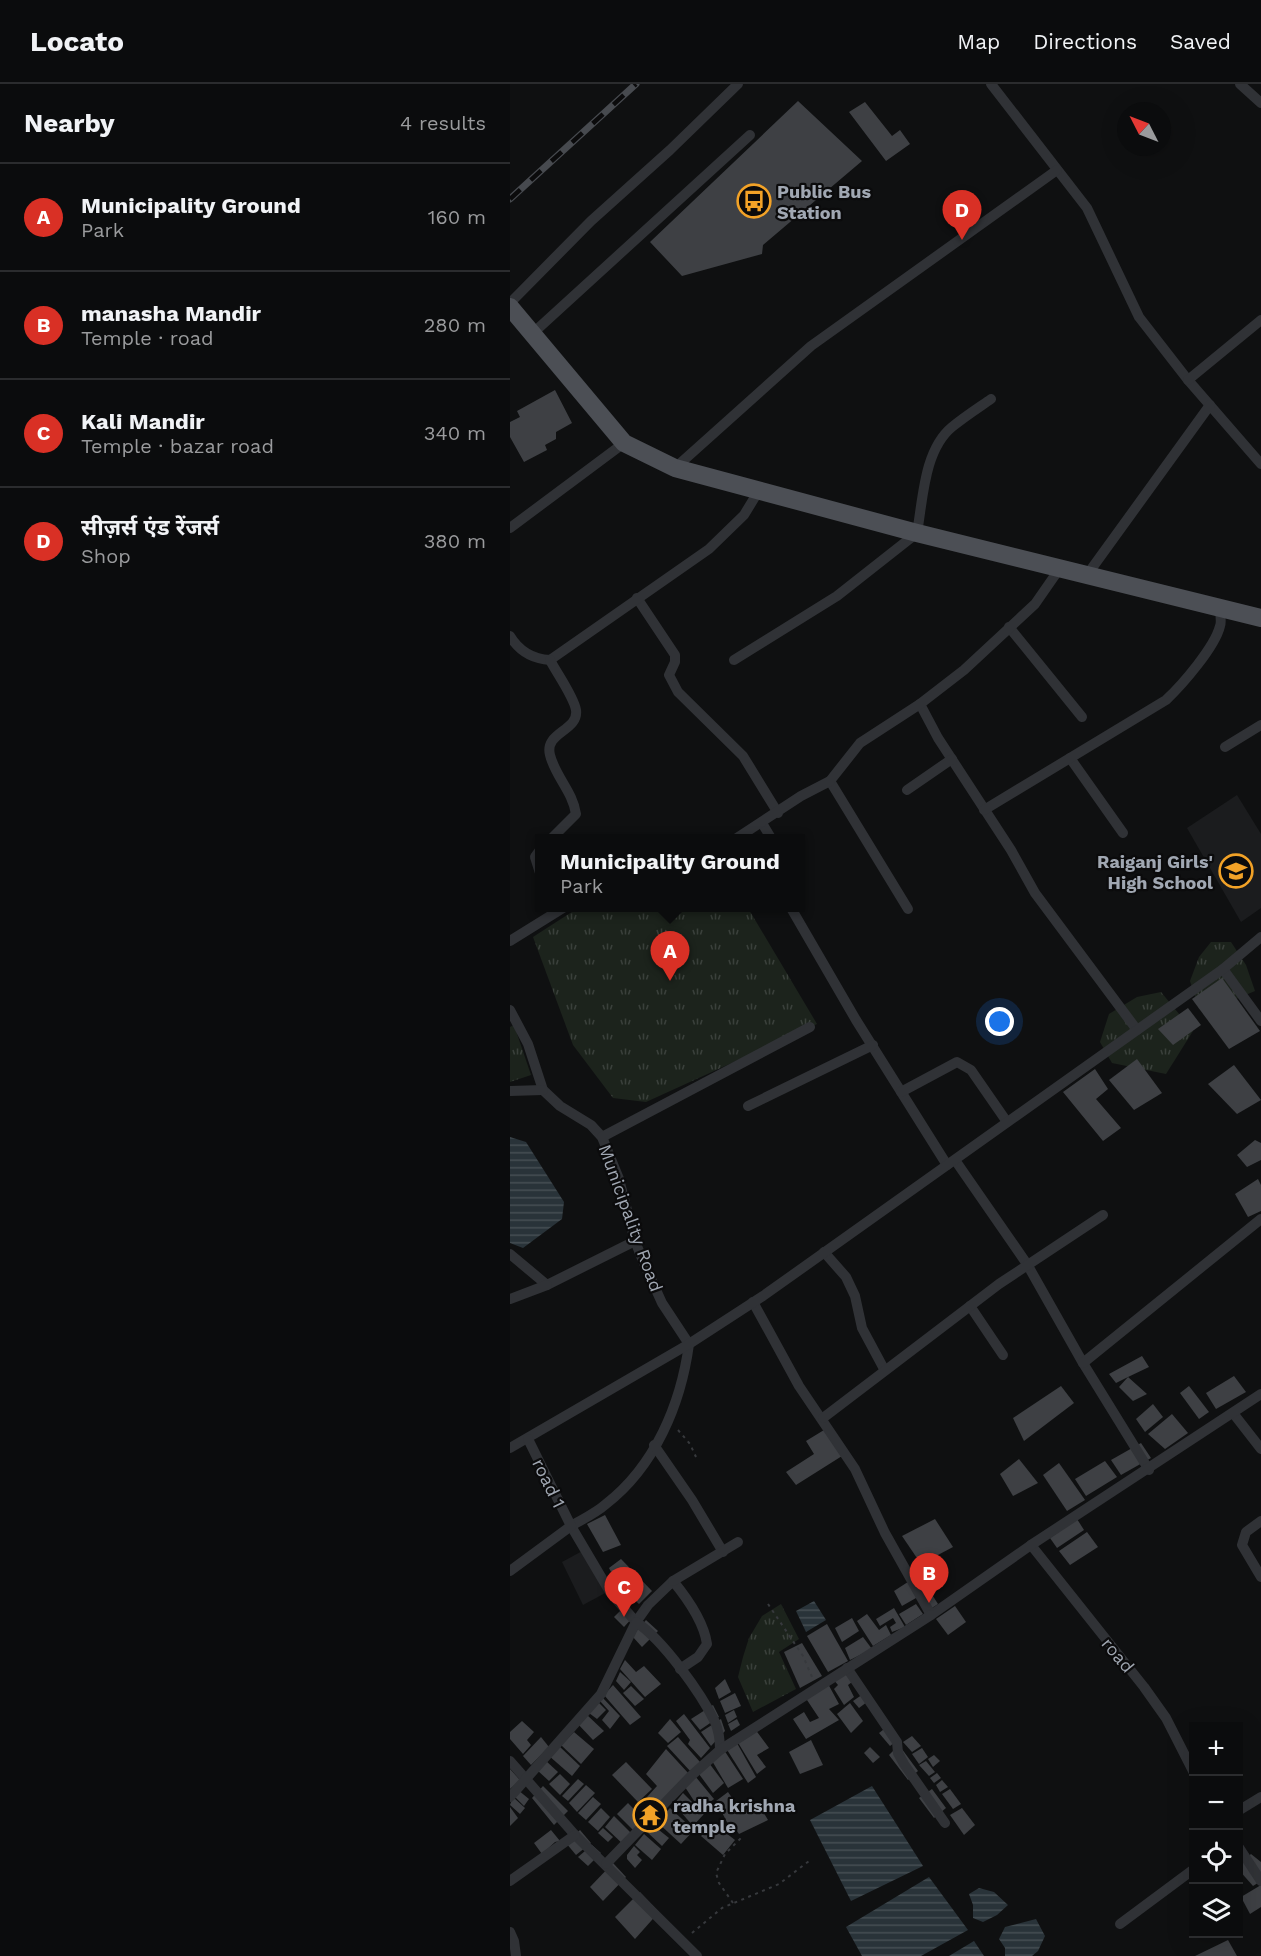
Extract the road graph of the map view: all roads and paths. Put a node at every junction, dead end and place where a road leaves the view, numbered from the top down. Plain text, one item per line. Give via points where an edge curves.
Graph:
1 (738, 84) edge
2 (991, 84) edge
3 (1240, 84) edge
4 (1261, 103) edge
5 (750, 135) dead end
6 (1058, 170) junction
7 (510, 305) edge
8 (1261, 320) edge
9 (532, 334) junction
10 (1188, 380) junction
11 (991, 399) dead end
12 (1210, 405) junction
13 (624, 443) junction
14 (1261, 464) edge
15 (675, 468) junction
16 (758, 492) junction
17 (510, 528) edge
18 (917, 533) junction
19 (1060, 568) junction
20 (1087, 575) junction
21 (637, 598) junction
22 (1219, 607) junction
23 (1261, 618) edge
24 (1009, 627) junction
25 (510, 636) edge
26 (550, 660) junction
27 (734, 660) dead end
28 (920, 704) junction
29 (1082, 717) dead end
30 (1261, 725) edge
31 (1225, 747) dead end
32 (1070, 758) junction
33 (952, 759) junction
34 (830, 782) junction
35 (907, 790) dead end
36 (984, 810) junction
37 (777, 813) junction
38 (762, 823) junction
39 (1123, 833) dead end
40 (556, 834) edge
41 (744, 834) edge
42 (769, 834) edge
43 (908, 909) dead end
44 (554, 912) edge
45 (793, 912) edge
46 (1261, 937) edge
47 (510, 941) edge
48 (1223, 969) junction
49 (510, 1010) edge
50 (1261, 1021) edge
51 (810, 1027) dead end
52 (1137, 1030) junction
53 (873, 1045) junction
54 (543, 1090) junction
55 (510, 1091) edge
56 (902, 1092) junction
57 (748, 1106) dead end
58 (1007, 1122) junction
59 (602, 1137) junction
60 (951, 1162) junction
61 (1102, 1215) dead end
62 (1261, 1219) edge
63 (635, 1241) junction
64 (824, 1252) junction
65 (510, 1254) edge
66 (1027, 1264) junction
67 (547, 1285) junction
68 (510, 1299) edge
69 (753, 1302) junction
70 (970, 1306) junction
71 (689, 1344) junction
72 (1003, 1355) dead end
73 (1083, 1363) junction
74 (884, 1369) junction
75 (1261, 1394) edge
76 (1233, 1413) junction
77 (670, 1418) junction
78 (823, 1418) junction
79 (528, 1439) junction
80 (654, 1446) junction
81 (510, 1448) edge
82 (1261, 1449) edge
83 (696, 1457) dead end
84 (1149, 1470) junction
85 (1261, 1521) edge
86 (571, 1526) junction
87 (738, 1542) dead end
88 (1031, 1545) junction
89 (723, 1552) junction
90 (510, 1571) edge
91 (1261, 1577) edge
92 (673, 1581) junction
93 (768, 1605) dead end
94 (931, 1615) junction
95 (636, 1622) junction
96 (847, 1668) junction
97 (680, 1669) junction
98 (816, 1688) junction
99 (720, 1750) junction
100 (510, 1761) edge
101 (1189, 1763) edge
102 (525, 1779) junction
103 (510, 1797) edge
104 (1261, 1797) edge
105 (1243, 1808) edge
106 (945, 1823) dead end
107 (575, 1835) junction
108 (742, 1837) dead end
109 (1243, 1852) edge
110 (808, 1861) dead end
111 (606, 1864) junction
112 (1189, 1873) edge
113 (510, 1881) edge
114 (1261, 1881) edge
115 (733, 1903) junction
116 (1120, 1924) dead end
117 (510, 1932) edge
118 (683, 1941) junction
119 (516, 1956) edge
120 (696, 1956) edge

1 - 7 street via 591,221
2 - 6 street
3 - 4 street
5 - 9 street
6 - 10 street via 1087,208 1139,317
6 - 15 street via 811,346
7 - 9 main road
8 - 10 street
9 - 13 main road
10 - 12 street
11 - 18 street via 950,428 937,446
12 - 14 street
12 - 20 street
13 - 15 main road
13 - 17 street
15 - 16 main road
16 - 18 main road
16 - 21 street via 744,515 709,549
18 - 19 main road
18 - 27 street via 837,596
19 - 20 main road
19 - 24 street via 1035,604
20 - 22 main road
21 - 26 street
21 - 37 street via 675,655 669,675 678,692 743,756
22 - 23 main road
22 - 32 street via 1221,625 1214,640 1179,688 1166,700
24 - 28 street via 964,670
24 - 29 street
25 - 26 street via 524,652
26 - 40 street via 576,710 574,719 549,746 576,814
28 - 33 street
28 - 34 street via 860,743
30 - 31 street
32 - 36 street
32 - 39 street
33 - 35 street
33 - 36 street
34 - 37 street
34 - 43 street
36 - 52 street via 1035,893
37 - 38 street
38 - 41 street
38 - 42 street
44 - 47 street
45 - 53 street
46 - 48 street
48 - 50 street
48 - 52 street
49 - 54 street via 528,1044
51 - 59 street
52 - 58 street
53 - 56 street
53 - 57 street
54 - 55 street
54 - 59 street, Municipality Road
56 - 58 street via 957,1062 971,1070
56 - 60 street
58 - 60 street
59 - 63 street, Municipality Road via 622,1187
60 - 64 street
60 - 66 street
61 - 66 street
62 - 73 street
63 - 67 street
63 - 71 street, Municipality Road via 662,1303
64 - 69 street
64 - 74 street via 846,1277 862,1328
65 - 67 street
66 - 70 street
66 - 73 street
67 - 68 street
69 - 71 street
69 - 78 street via 799,1386
70 - 72 street
70 - 74 street
71 - 77 street via 685,1374
71 - 79 street
73 - 84 street
74 - 78 street
75 - 76 street
76 - 82 street
76 - 84 street
77 - 80 street
77 - 83 path
78 - 94 street via 855,1469
79 - 81 street
79 - 86 street, road 1
80 - 86 street via 620,1492
80 - 89 street
84 - 88 street
85 - 91 street via 1246,1532 1242,1545
86 - 90 street
86 - 95 street, road 1 via 610,1592
87 - 89 street
88 - 94 street
88 - 101 street, road via 1144,1687 1166,1718
89 - 92 street
92 - 95 street
92 - 97 street via 706,1634 707,1644 698,1657
93 - 98 path via 803,1656
94 - 96 street
95 - 97 street, road 1 via 652,1634
95 - 102 street via 601,1694
96 - 98 street
96 - 106 street via 897,1742 904,1764
97 - 99 street, road 1 via 715,1722
98 - 99 street
99 - 111 street
100 - 102 street
102 - 103 street
102 - 107 street
104 - 105 street
107 - 111 street
107 - 113 street
108 - 115 path via 725,1854 716,1873
109 - 114 street
110 - 115 path via 779,1884
111 - 118 street
112 - 116 street
115 - 118 path
117 - 119 street
118 - 120 street

